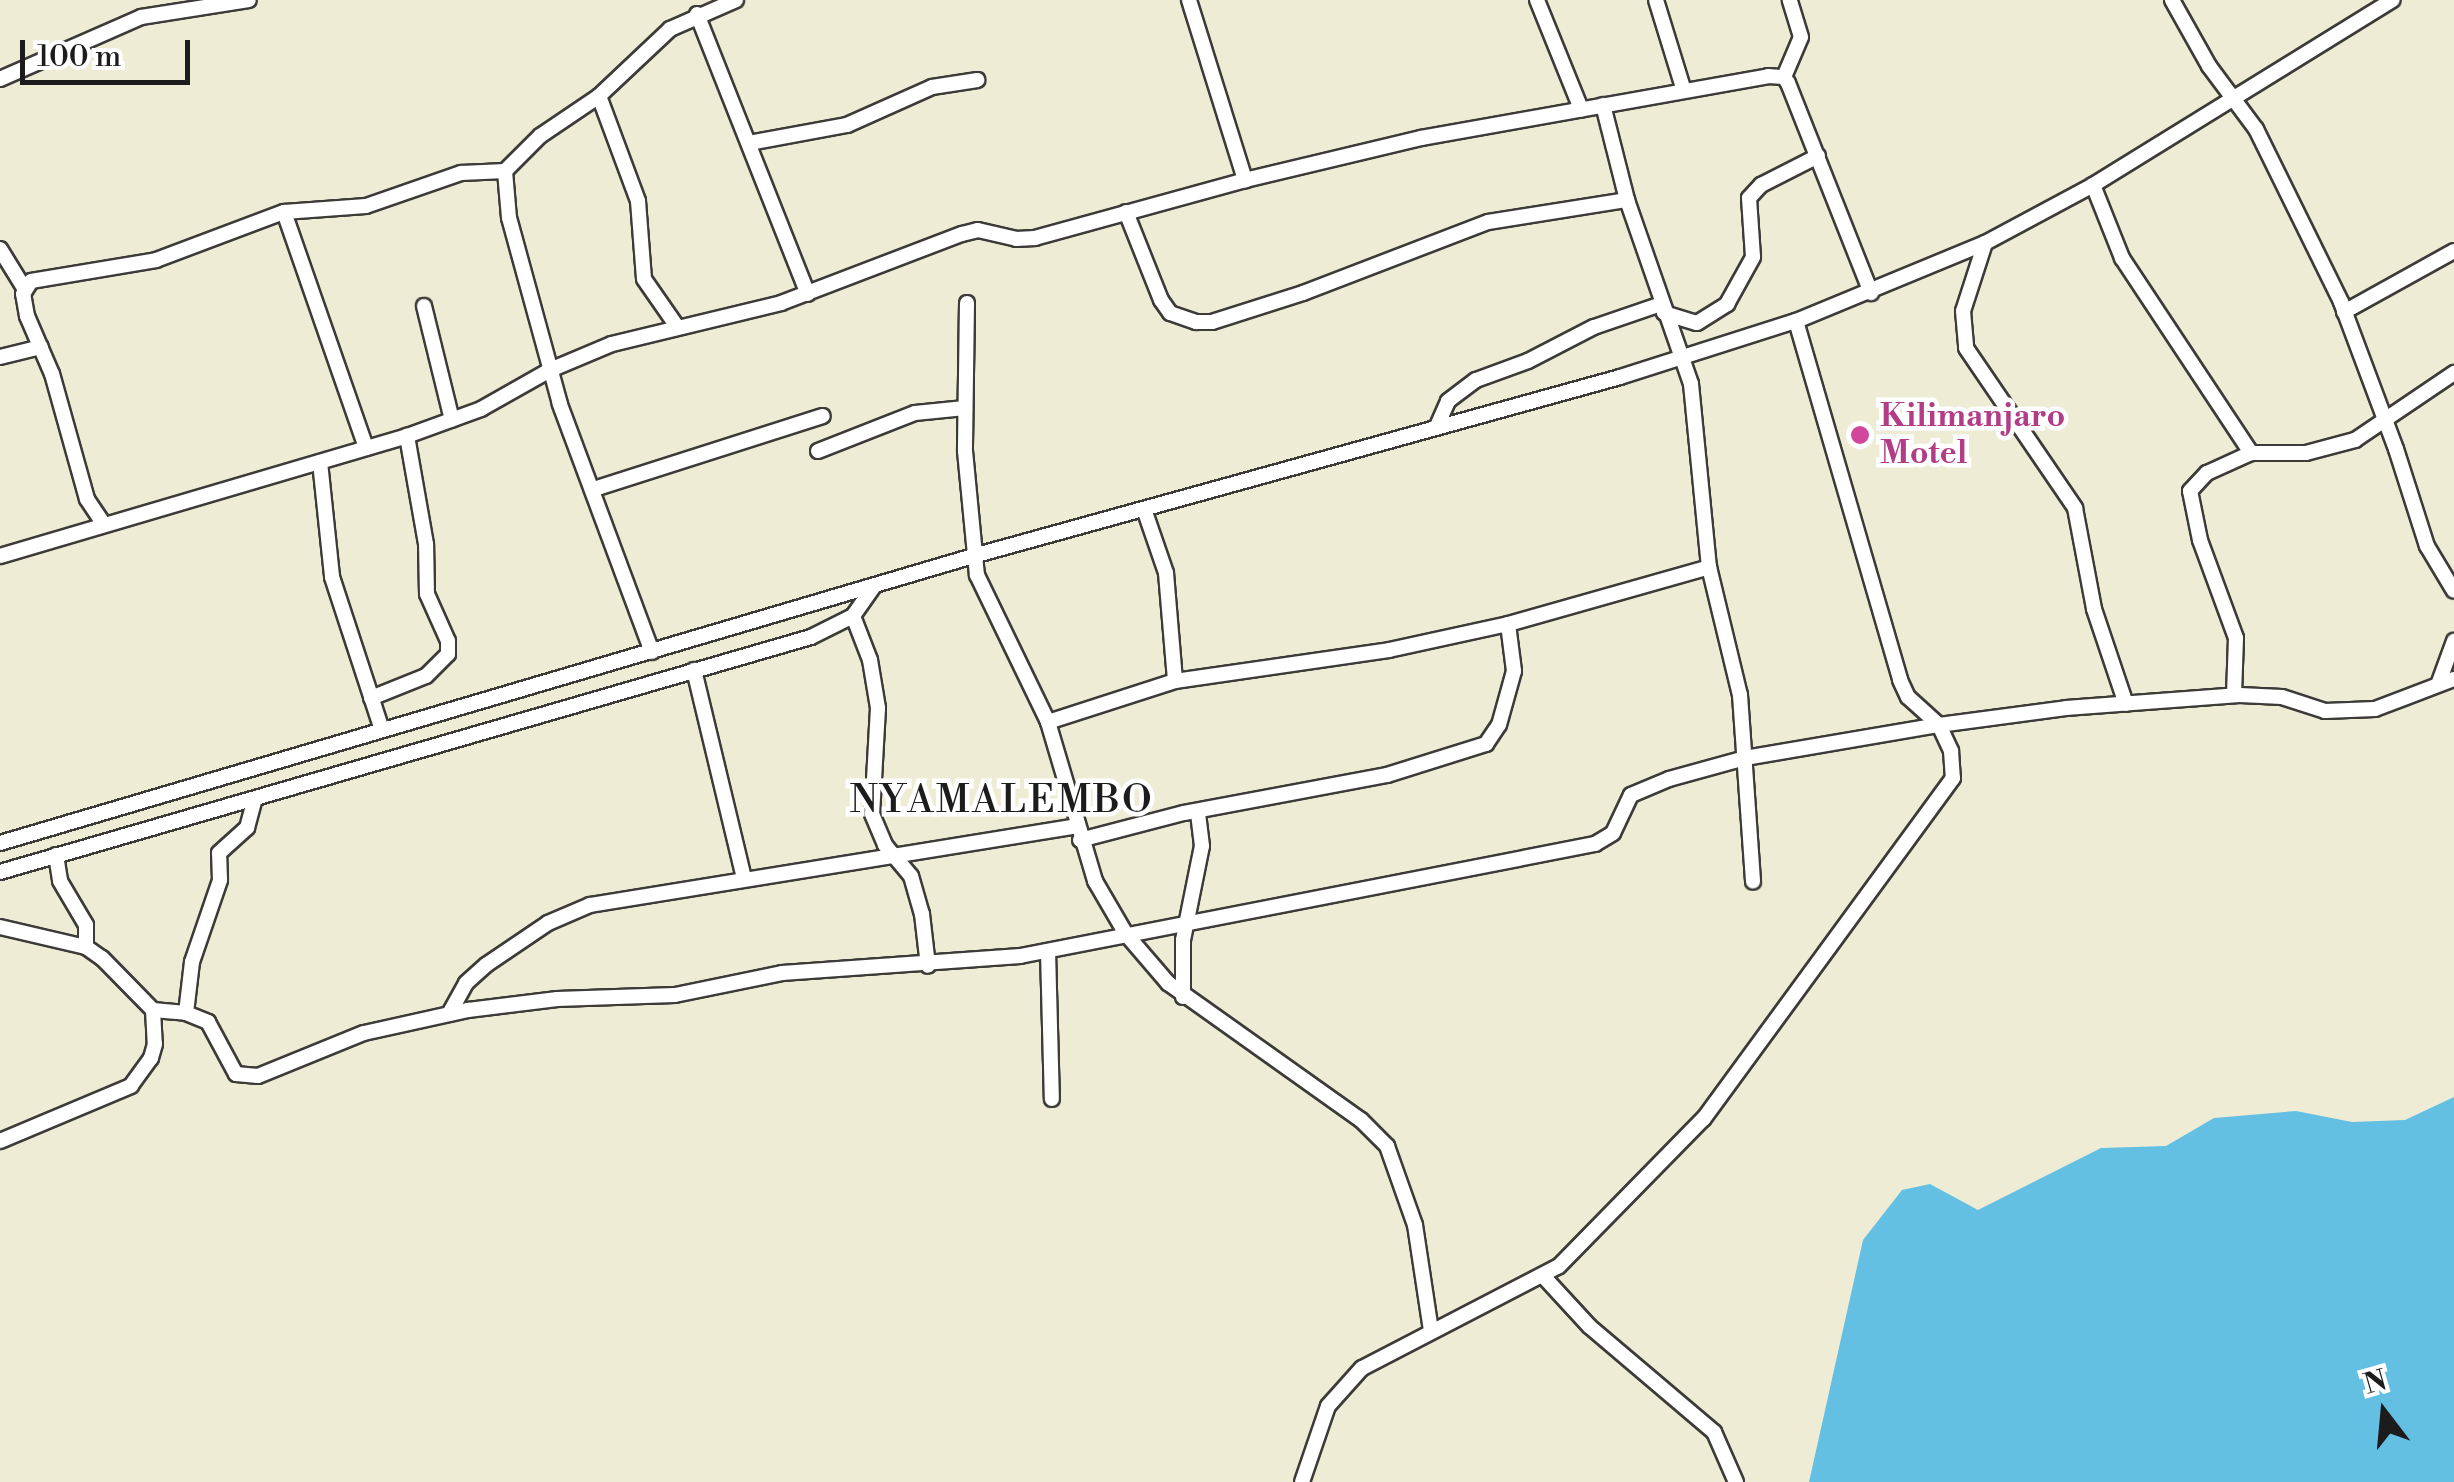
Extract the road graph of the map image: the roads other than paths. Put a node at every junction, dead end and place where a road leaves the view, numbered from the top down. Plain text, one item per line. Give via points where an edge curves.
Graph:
1 (178, 0) edge
2 (249, 0) edge
3 (736, 0) edge
4 (1189, 0) edge
5 (1537, 0) edge
6 (1656, 0) edge
7 (1790, 0) edge
8 (2172, 0) edge
9 (2393, 0) edge
10 (166, 10) junction
11 (697, 14) junction
12 (1784, 77) junction
13 (0, 79) edge
14 (977, 80) dead end
15 (1684, 90) junction
16 (599, 96) junction
17 (2232, 100) junction
18 (1603, 105) junction
19 (1581, 109) junction
20 (749, 144) junction
21 (1818, 156) junction
22 (505, 171) junction
23 (1245, 180) junction
24 (2092, 185) junction
25 (1627, 200) junction
26 (284, 212) junction
27 (1126, 212) junction
28 (1986, 243) junction
29 (0, 249) edge
30 (2454, 252) edge
31 (24, 288) junction
32 (1871, 293) junction
33 (808, 294) junction
34 (967, 302) dead end
35 (424, 306) dead end
36 (1662, 308) junction
37 (2344, 312) junction
38 (1796, 321) junction
39 (676, 325) junction
40 (41, 347) junction
41 (0, 357) edge
42 (1683, 358) junction
43 (550, 370) junction
44 (2454, 373) edge
45 (964, 408) junction
46 (823, 416) dead end
47 (452, 420) junction
48 (2385, 422) junction
49 (1437, 426) junction
50 (407, 436) junction
51 (366, 448) junction
52 (818, 451) dead end
53 (2251, 453) junction
54 (320, 462) junction
55 (594, 489) junction
56 (1144, 509) junction
57 (103, 523) junction
58 (0, 556) edge
59 (973, 556) junction
60 (1709, 568) junction
61 (874, 586) junction
62 (2454, 591) edge
63 (853, 616) junction
64 (1508, 624) junction
65 (2454, 642) edge
66 (652, 652) junction
67 (694, 670) junction
68 (2447, 680) edge
69 (1175, 681) junction
70 (2234, 696) junction
71 (371, 698) junction
72 (2126, 704) junction
73 (1048, 722) junction
74 (1939, 725) junction
75 (382, 730) junction
76 (1745, 758) junction
77 (255, 799) junction
78 (1198, 811) junction
79 (1078, 833) junction
80 (0, 843) edge
81 (56, 854) junction
82 (896, 858) junction
83 (0, 872) edge
84 (744, 878) junction
85 (1752, 882) dead end
86 (1186, 920) junction
87 (0, 927) edge
88 (1126, 934) junction
89 (86, 947) junction
90 (1048, 952) junction
91 (928, 966) junction
92 (1183, 996) junction
93 (153, 1010) junction
94 (186, 1013) junction
95 (449, 1014) junction
96 (1052, 1099) dead end
97 (0, 1142) edge
98 (1544, 1277) junction
99 (1431, 1331) junction
100 (1302, 1482) edge
101 (1736, 1482) edge

1 - 10 street
2 - 10 street
3 - 11 street
4 - 23 street
5 - 19 street
6 - 15 street
7 - 12 street via 1801,37
8 - 17 street
9 - 17 street
10 - 13 street via 114,26
11 - 16 street via 648,46
11 - 20 street
12 - 15 street
12 - 21 street
14 - 20 street via 932,87 847,125
15 - 18 street
16 - 22 street via 540,136
16 - 39 street via 638,202 644,280
17 - 24 street
17 - 37 street via 2256,129
18 - 19 street
18 - 25 street
19 - 23 street
20 - 33 street
21 - 32 street
21 - 36 street via 1749,198 1753,257 1727,304 1697,324
22 - 26 street via 461,173 366,206
22 - 43 street via 509,218
23 - 27 street
24 - 28 street
24 - 53 street via 2122,258
25 - 27 street via 1488,222 1212,322 1170,313
25 - 36 street
26 - 31 street via 156,260 40,277
26 - 51 street
27 - 33 street via 1035,238 962,234
28 - 32 street
28 - 72 street via 1962,311 1966,348 2075,508 2094,609
29 - 31 street
30 - 37 street
31 - 40 street
32 - 38 street
33 - 39 street
34 - 45 street
35 - 47 street
36 - 42 street
36 - 49 street via 1594,326 1476,380 1448,401
37 - 48 street
38 - 42 street
38 - 74 street via 1900,680 1908,697
39 - 43 street
40 - 41 street
40 - 57 street via 87,498
42 - 49 street
42 - 60 street via 1696,416
43 - 47 street
43 - 55 street
44 - 48 street
45 - 52 street via 914,412
45 - 59 street
46 - 55 street
47 - 50 street
48 - 53 street via 2330,448
48 - 62 street via 2427,546
49 - 56 street
50 - 51 street
50 - 71 street via 426,544 427,594 448,654 426,676
51 - 54 street
53 - 70 street via 2207,473 2190,491 2200,540 2236,638
54 - 57 street
54 - 71 street via 332,577
55 - 66 street
56 - 59 street
56 - 69 street via 1166,573
57 - 58 street
59 - 61 street
59 - 73 street
60 - 64 street
60 - 76 street via 1740,695
61 - 63 street
61 - 66 street
63 - 67 street via 811,637
63 - 82 street via 878,708 872,814
64 - 69 street via 1389,650
64 - 78 street via 1514,671 1486,744 1388,775
65 - 68 street
66 - 75 street
67 - 77 street
67 - 84 street
68 - 70 street via 2376,709 2325,711 2282,697
69 - 73 street
70 - 72 street
71 - 75 street
72 - 74 street
73 - 79 street
74 - 76 street
74 - 98 street via 1953,778 1703,1119
75 - 80 street
76 - 85 street
76 - 86 street via 1638,790 1625,801 1613,833 1595,844
77 - 81 street
77 - 94 street via 247,828 219,853 220,880 192,962
78 - 79 street
78 - 86 street via 1202,846
79 - 82 street
79 - 88 street via 1095,881
81 - 83 street
81 - 89 street via 60,880 86,925
82 - 84 street
82 - 91 street via 917,893
84 - 95 street via 568,912 474,975
86 - 88 street
86 - 92 street
87 - 89 street
88 - 90 street
88 - 92 street
89 - 93 street
90 - 91 street
90 - 96 street
91 - 95 street via 782,973 674,995 557,999
92 - 99 street via 1387,1146 1415,1225
93 - 94 street
93 - 97 street via 151,1058 131,1086
94 - 95 street via 208,1022 236,1074 244,1076 273,1073 386,1026
98 - 99 street
98 - 101 street via 1589,1326 1714,1432
99 - 100 street via 1362,1368 1343,1386 1318,1426

